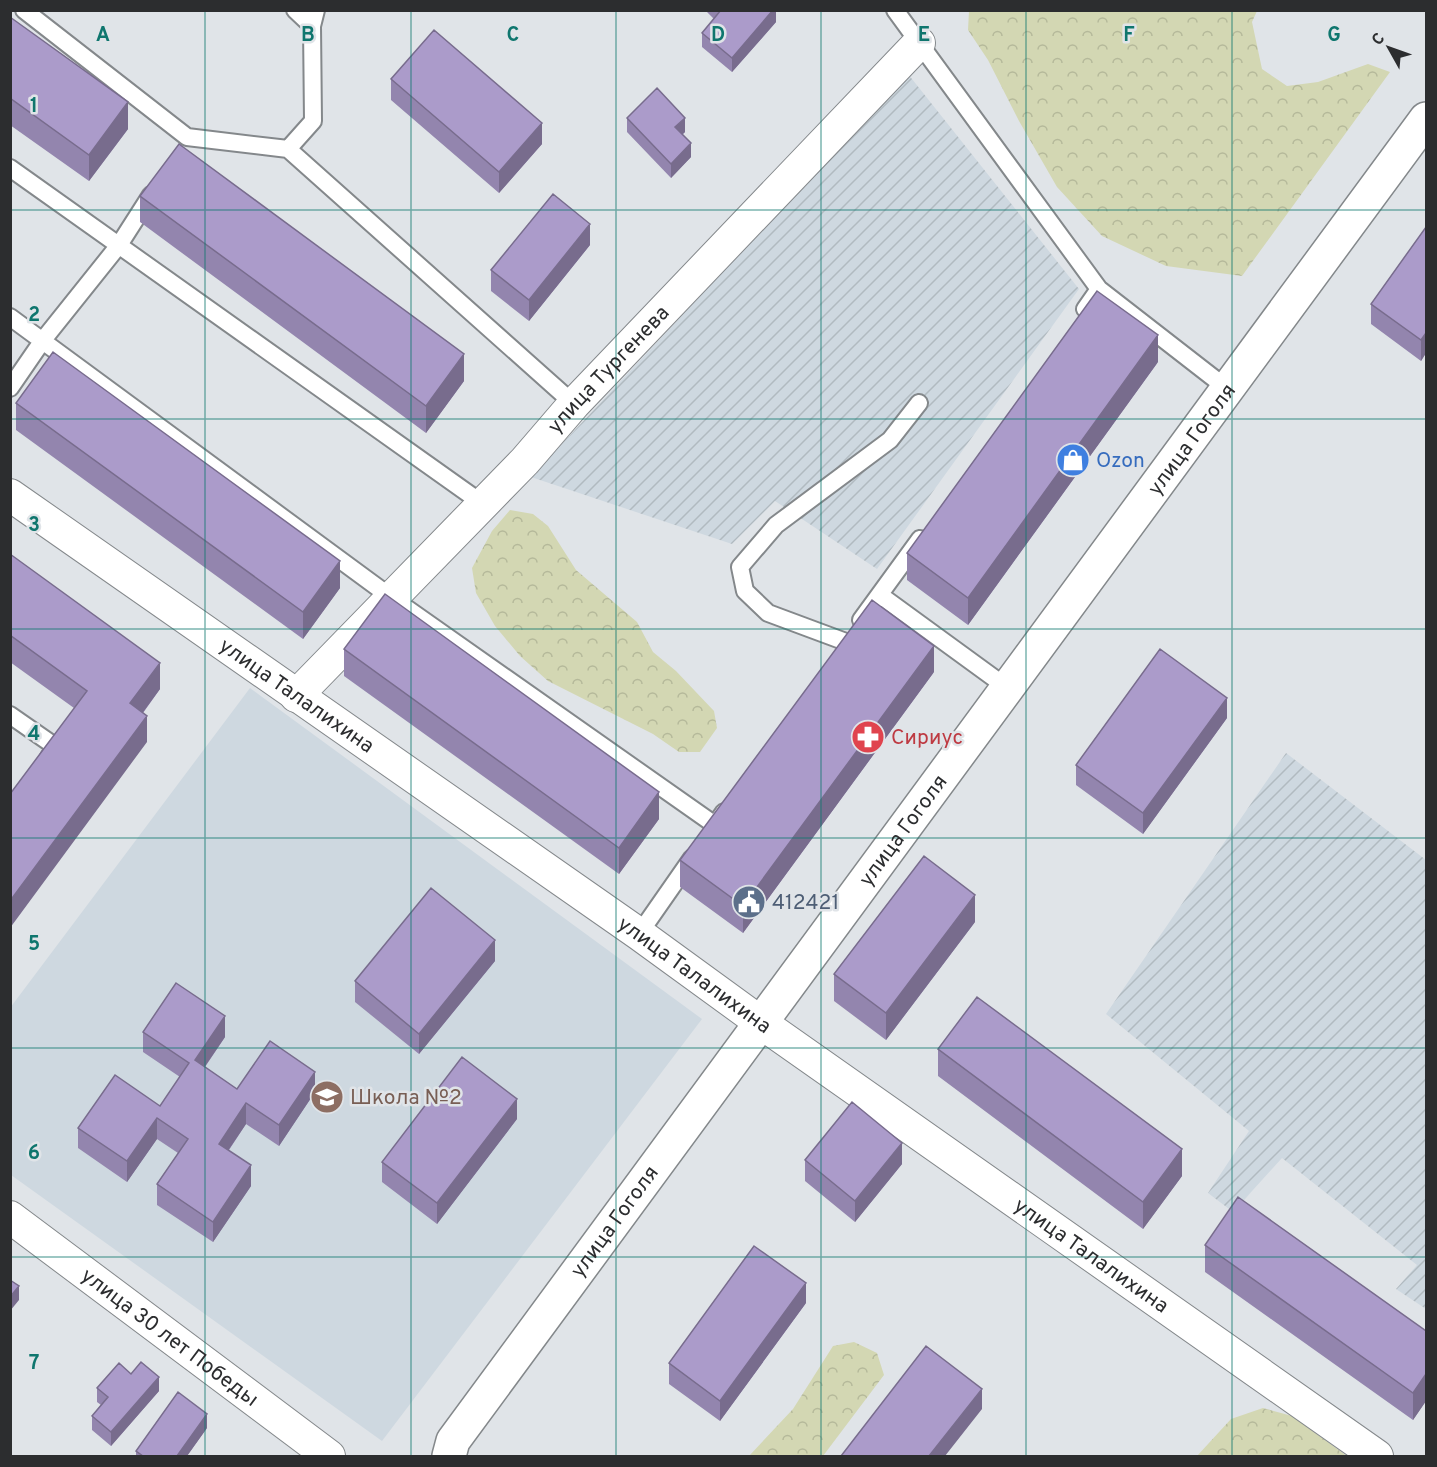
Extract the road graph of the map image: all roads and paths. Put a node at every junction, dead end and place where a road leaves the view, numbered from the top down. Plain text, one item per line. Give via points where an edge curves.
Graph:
1 (24, 10) edge
2 (295, 10) edge
3 (895, 10) edge
4 (314, 18) edge
5 (919, 44) junction
6 (1426, 119) edge
7 (288, 149) junction
8 (10, 168) edge
9 (162, 177) edge
10 (119, 245) junction
11 (1100, 289) junction
12 (10, 317) edge
13 (1079, 318) edge
14 (43, 340) junction
15 (10, 388) edge
16 (1229, 390) junction
17 (920, 403) dead end
18 (574, 404) junction
19 (10, 495) edge
20 (483, 504) junction
21 (928, 528) edge
22 (880, 595) junction
23 (392, 598) junction
24 (1009, 689) junction
25 (296, 696) junction
26 (10, 715) edge
27 (37, 773) edge
28 (736, 796) edge
29 (709, 834) junction
30 (639, 934) junction
31 (759, 1022) junction
32 (10, 1217) edge
33 (329, 1456) edge
34 (449, 1456) edge
35 (1377, 1456) edge

1 - 7 lane via 184,142
2 - 4 lane
3 - 5 lane
4 - 7 lane via 313,121
5 - 11 lane
5 - 18 street, улица Тургенева
6 - 16 street, улица Гоголя
7 - 18 lane
8 - 10 lane
9 - 10 lane
10 - 14 lane
10 - 20 lane
11 - 13 lane
11 - 16 lane
12 - 14 lane
14 - 15 lane
14 - 23 lane
16 - 24 street, улица Гоголя
17 - 22 lane via 890,440 776,525 740,567 745,591 768,613 842,647
18 - 20 street, улица Тургенева
19 - 25 street, улица Талалихина
20 - 23 street, улица Тургенева
21 - 22 lane
22 - 24 lane
23 - 25 street, улица Тургенева
23 - 29 lane
24 - 31 street, улица Гоголя
25 - 30 street, улица Талалихина
26 - 27 lane via 56,747
28 - 29 lane
29 - 30 lane
30 - 31 street, улица Талалихина
31 - 34 street, улица Гоголя via 453,1441
31 - 35 street, улица Талалихина
32 - 33 street, улица 30 лет Победы

